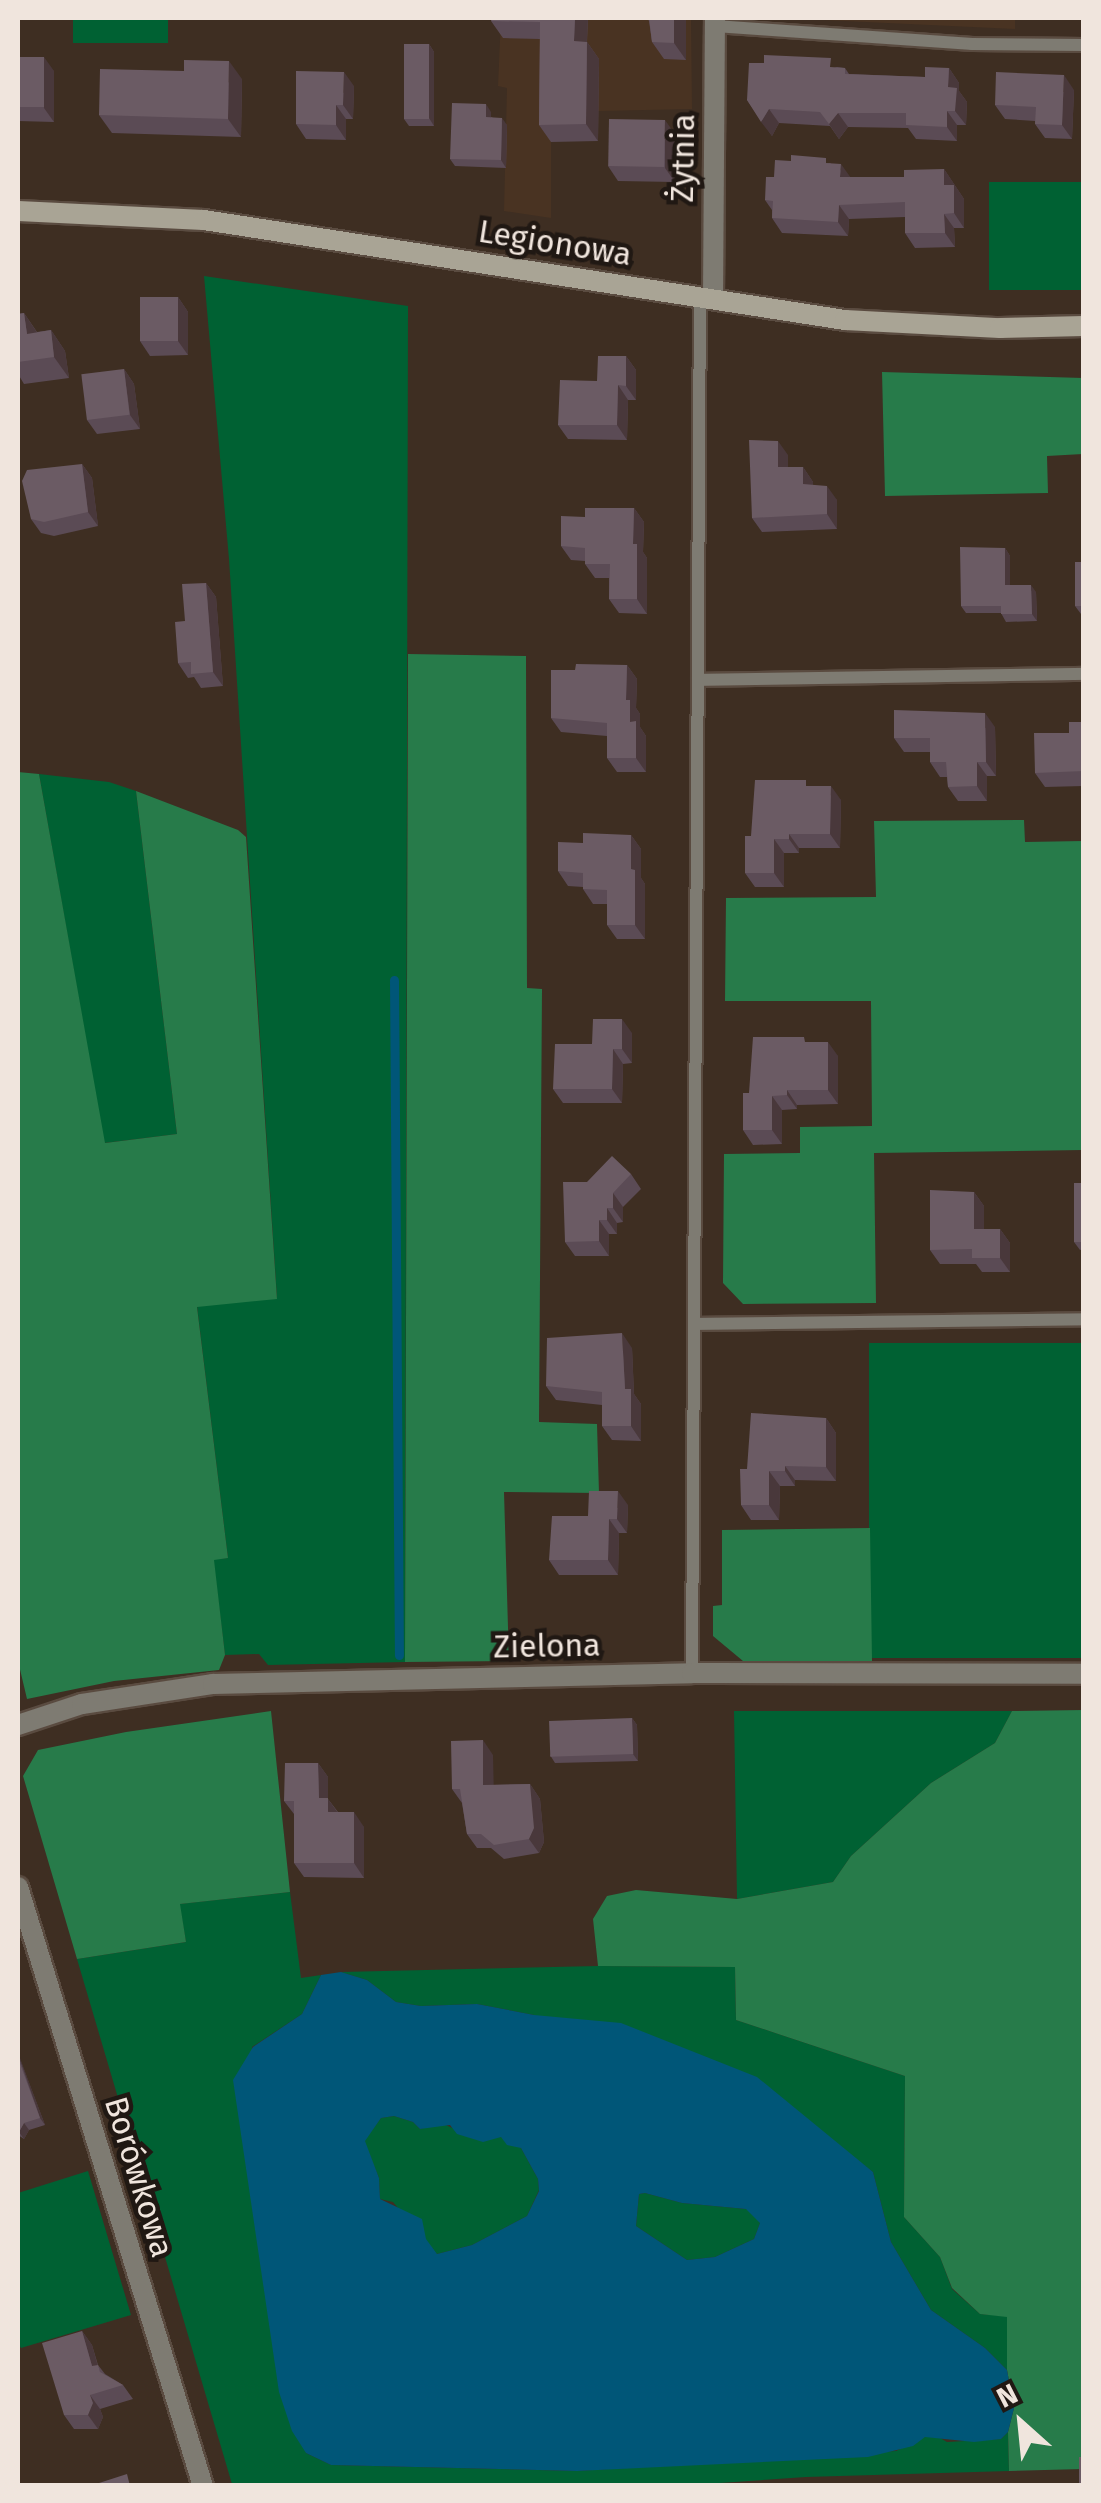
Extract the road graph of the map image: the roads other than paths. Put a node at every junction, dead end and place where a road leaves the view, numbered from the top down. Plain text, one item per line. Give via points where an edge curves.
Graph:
1 (714, 22) edge
2 (1084, 45) edge
3 (18, 211) edge
4 (707, 298) junction
5 (1084, 326) edge
6 (1084, 674) edge
7 (698, 680) junction
8 (1084, 1320) edge
9 (696, 1324) junction
10 (692, 1673) junction
11 (1084, 1674) edge
12 (18, 1725) edge
13 (18, 1887) edge
14 (203, 2486) edge

1 - 2 lane via 972,44
1 - 4 street, Żytnia
3 - 4 main road, Legionowa via 204,220
4 - 5 main road, Legionowa via 845,320
4 - 7 lane
6 - 7 lane
7 - 9 lane
8 - 9 lane
9 - 10 lane
10 - 11 street, Zielona
10 - 12 street, Zielona via 212,1684 82,1704
13 - 14 street, Borówkowa

